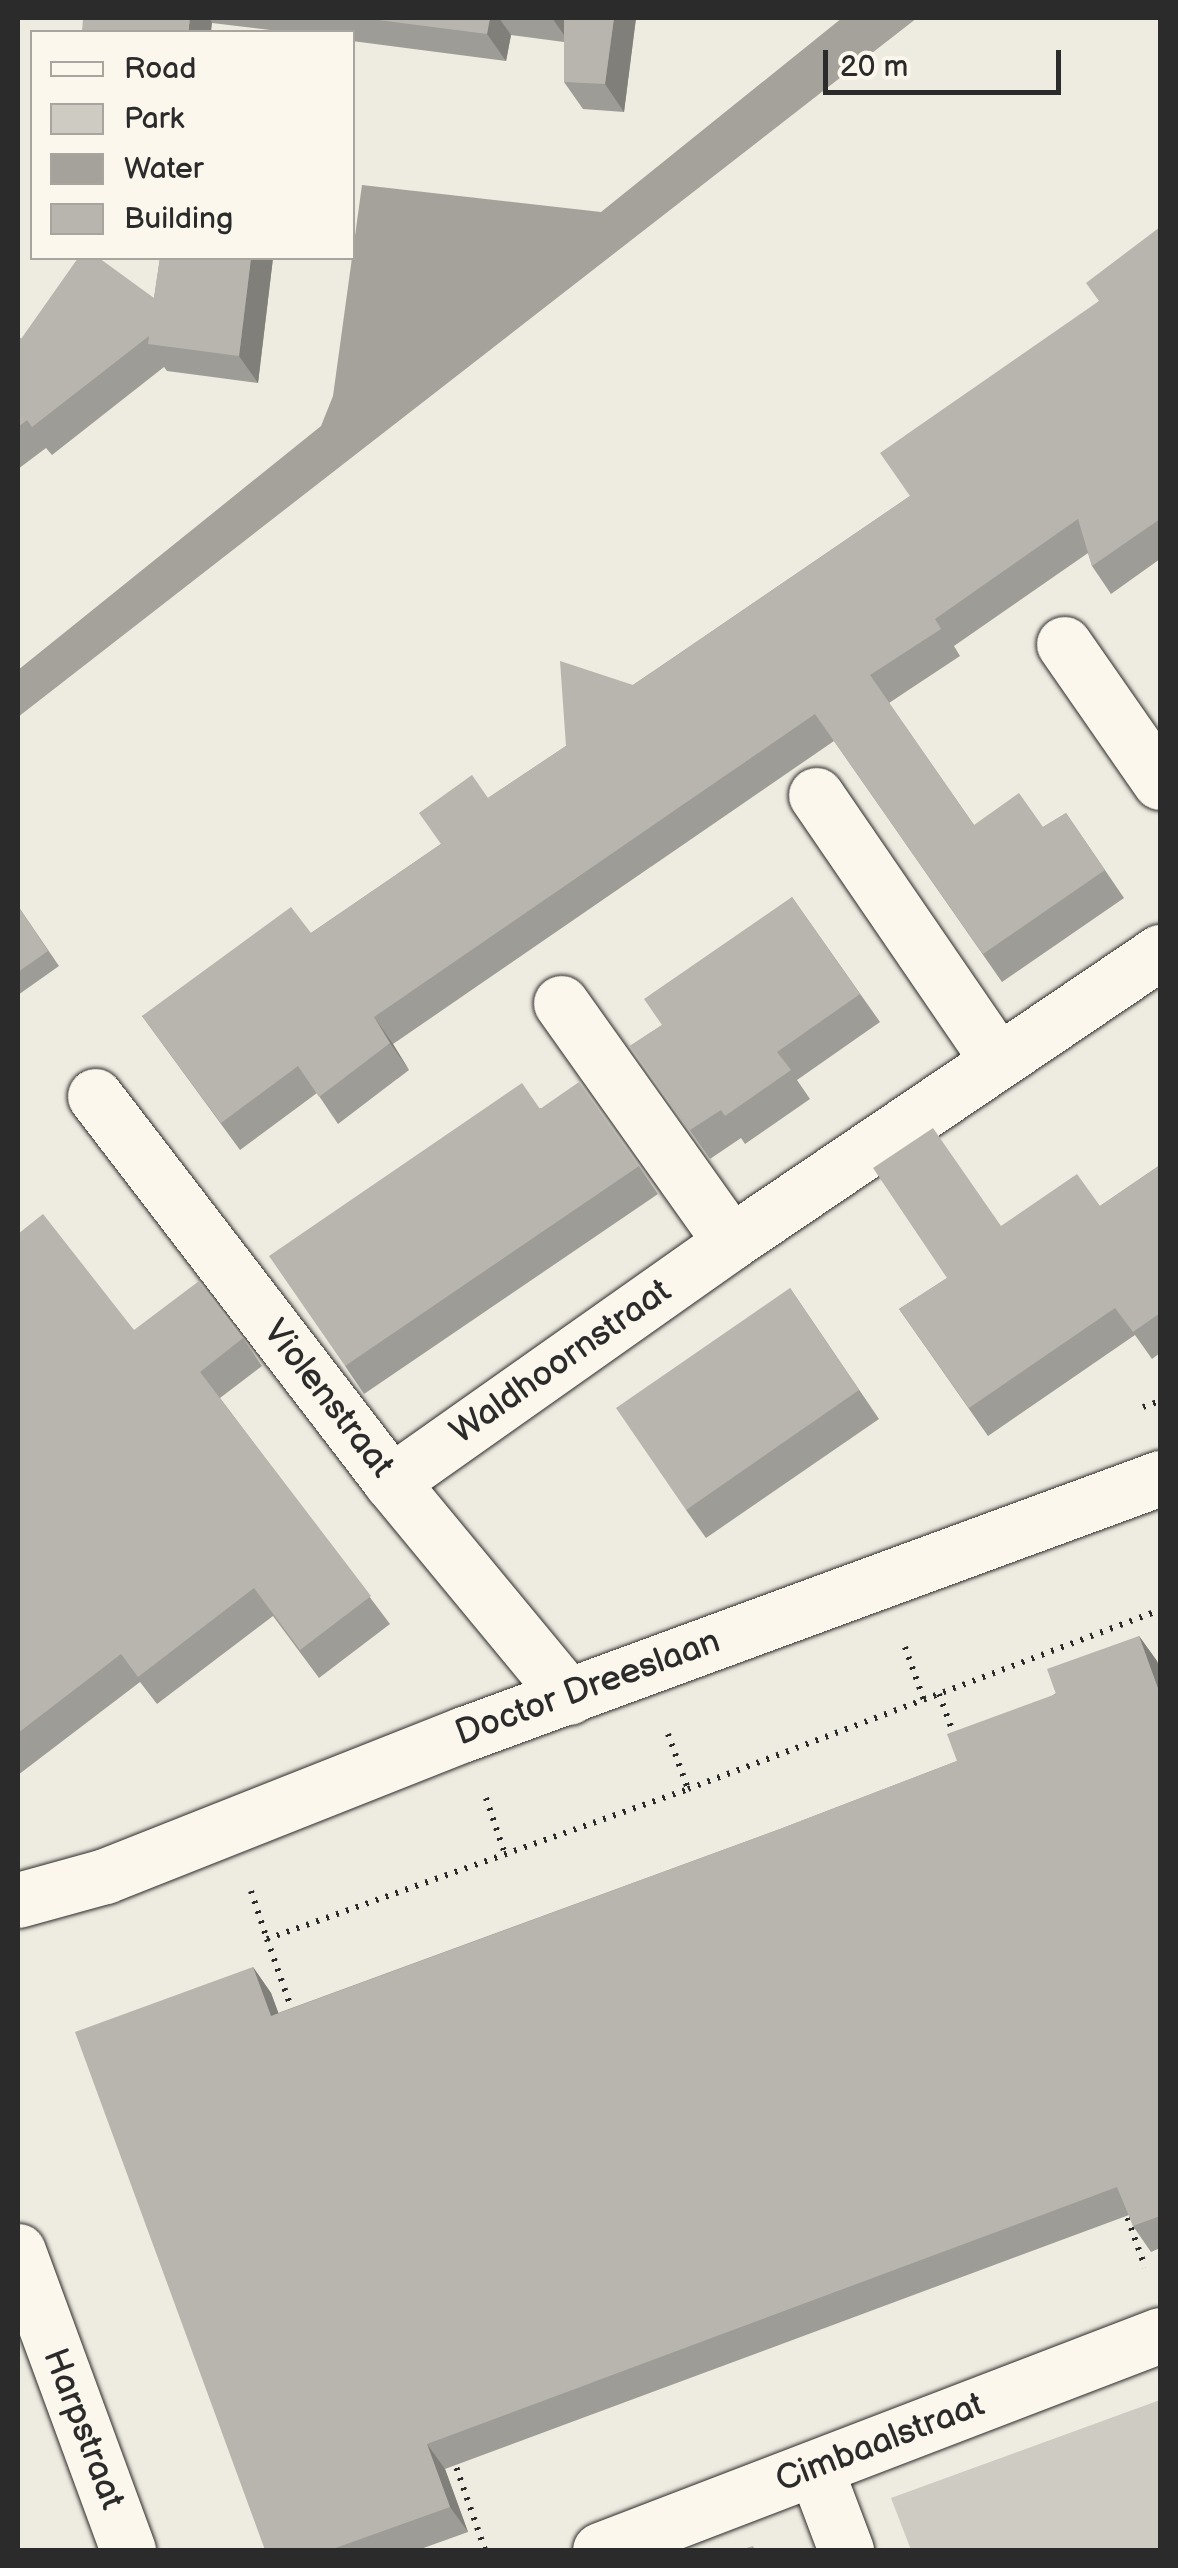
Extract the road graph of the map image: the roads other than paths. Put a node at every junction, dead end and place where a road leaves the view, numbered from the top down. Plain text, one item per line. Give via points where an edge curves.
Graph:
1 (1064, 644) dead end
2 (1160, 782) edge
3 (816, 795) dead end
4 (1160, 952) edge
5 (561, 1003) dead end
6 (998, 1062) junction
7 (95, 1096) dead end
8 (731, 1242) junction
9 (1160, 1478) edge
10 (391, 1482) junction
11 (569, 1696) junction
12 (18, 1900) edge
13 (18, 2251) edge
14 (1160, 2335) edge
15 (815, 2468) junction
16 (128, 2550) edge
17 (600, 2550) edge
18 (846, 2550) edge

1 - 2 street
3 - 6 street
4 - 6 street, Waldhoornstraat
5 - 8 street
6 - 8 street, Waldhoornstraat
7 - 10 street, Violenstraat
8 - 10 street, Waldhoornstraat
9 - 11 street, Doctor Dreeslaan
10 - 11 street, Violenstraat
11 - 12 street, Doctor Dreeslaan via 105,1876
13 - 16 street, Harpstraat
14 - 15 street, Cimbaalstraat
15 - 17 street, Cimbaalstraat
15 - 18 street

